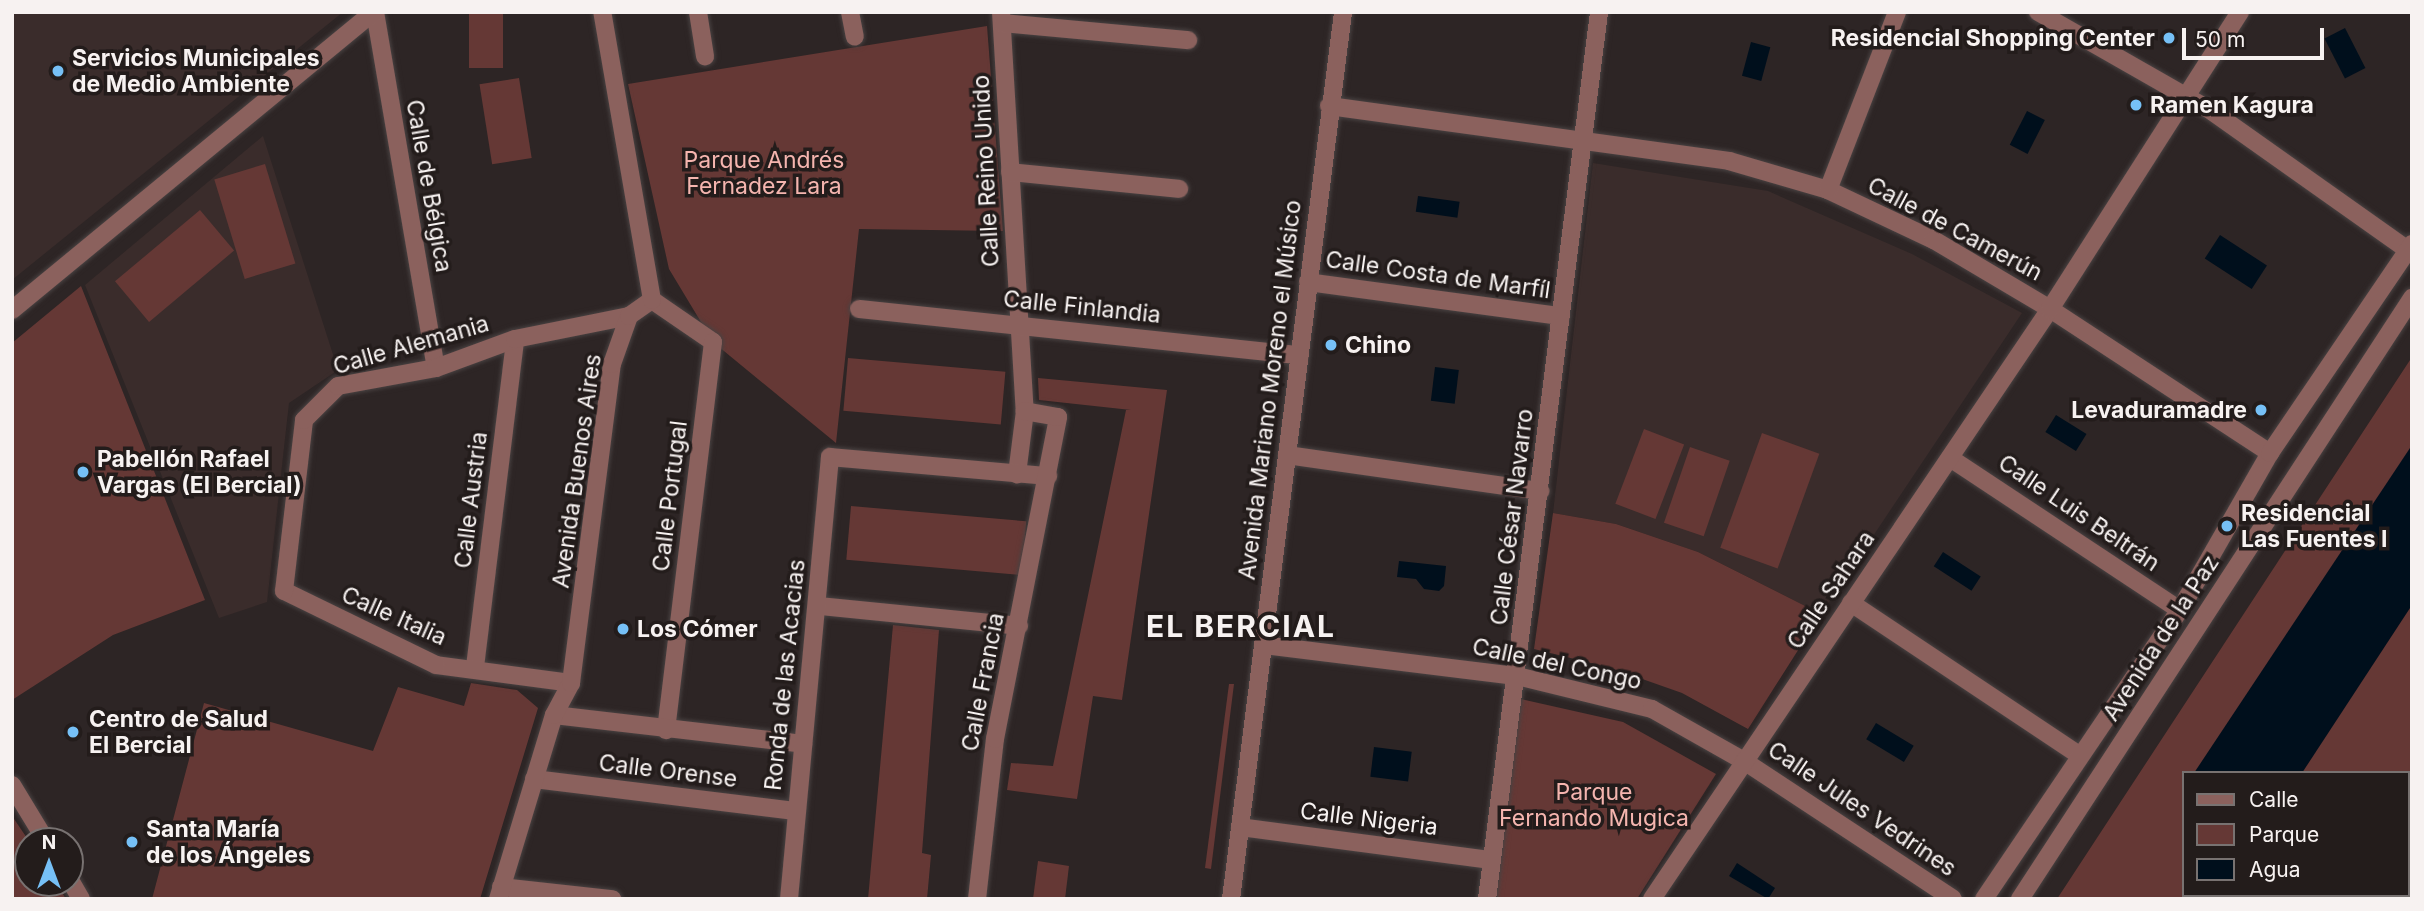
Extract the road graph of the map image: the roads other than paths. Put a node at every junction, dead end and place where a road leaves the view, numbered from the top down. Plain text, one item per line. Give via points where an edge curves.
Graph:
1 (374, 12) edge
2 (602, 12) edge
3 (698, 12) edge
4 (850, 12) edge
5 (1343, 12) edge
6 (1599, 12) edge
7 (1897, 12) edge
8 (2038, 12) edge
9 (2240, 12) edge
10 (1002, 18) edge
11 (855, 37) dead end
12 (1188, 40) dead end
13 (705, 56) dead end
14 (2187, 95) junction
15 (1329, 106) junction
16 (1582, 140) junction
17 (1010, 172) junction
18 (1179, 190) dead end
19 (1828, 190) junction
20 (2410, 247) edge
21 (1308, 282) junction
22 (2412, 298) edge
23 (652, 300) junction
24 (859, 309) dead end
25 (2050, 309) junction
26 (12, 310) edge
27 (629, 316) junction
28 (1561, 316) junction
29 (1019, 325) junction
30 (515, 339) junction
31 (1300, 355) junction
32 (436, 368) junction
33 (1025, 411) junction
34 (2270, 453) junction
35 (1287, 455) junction
36 (1950, 458) junction
37 (1017, 474) junction
38 (1048, 476) junction
39 (1540, 491) junction
40 (284, 592) joint
41 (1851, 603) junction
42 (820, 606) junction
43 (2180, 610) junction
44 (1019, 626) junction
45 (1263, 645) junction
46 (475, 667) junction
47 (1517, 676) junction
48 (572, 682) junction
49 (554, 715) junction
50 (666, 730) junction
51 (803, 744) junction
52 (2080, 756) junction
53 (1744, 761) junction
54 (534, 779) junction
55 (12, 785) edge
56 (795, 811) junction
57 (38, 827) edge
58 (1240, 827) junction
59 (1492, 860) junction
60 (499, 893) edge
61 (612, 899) edge
62 (789, 899) edge
63 (977, 899) edge
64 (1230, 899) edge
65 (1488, 899) edge
66 (1652, 899) edge
67 (1953, 899) edge
68 (1984, 899) edge
69 (2020, 899) edge

1 - 26 street
1 - 32 street, Calle de Bélgica
2 - 23 street
3 - 13 street
4 - 11 street
5 - 15 street, Avenida Mariano Moreno el Músico
6 - 16 street, Calle César Navarro
7 - 19 street
8 - 14 street
9 - 14 street, Calle Sahara
10 - 12 street
10 - 17 street, Calle Reino Unido
14 - 20 street
14 - 25 street, Calle Sahara
15 - 16 street, Calle de Camerún
15 - 21 street, Avenida Mariano Moreno el Músico
16 - 19 street, Calle de Camerún via 1729,161
16 - 28 street, Calle César Navarro
17 - 18 street
17 - 29 street, Calle Reino Unido
19 - 25 street, Calle de Camerún via 1934,240
20 - 34 street
21 - 28 street, Calle Costa de Marfíl
21 - 31 street, Avenida Mariano Moreno el Músico
22 - 69 street, Avenida de la Paz
23 - 27 street
23 - 50 street, Calle Portugal via 713,342
24 - 29 street, Calle Finlandia
25 - 34 street, Calle de Camerún
25 - 36 street, Calle Sahara
27 - 30 street, Calle Alemania
27 - 48 street, Avenida Buenos Aires via 612,364
28 - 39 street, Calle César Navarro
29 - 31 street, Calle Finlandia
29 - 33 street, Calle Reino Unido
30 - 32 street, Calle Alemania
30 - 46 street, Calle Austria
31 - 35 street, Avenida Mariano Moreno el Músico
32 - 40 street, Calle Alemania via 338,386 304,420
33 - 37 street, Calle Reino Unido
33 - 38 street, Calle Francia via 1058,417
34 - 43 street
35 - 39 street
35 - 45 street, Avenida Mariano Moreno el Músico
36 - 41 street, Calle Sahara
36 - 43 street, Calle Luis Beltrán
37 - 38 street
37 - 42 street, Ronda de las Acacias via 831,457
38 - 44 street, Calle Francia
39 - 47 street, Calle César Navarro
40 - 46 street, Calle Italia via 436,665
41 - 52 street
41 - 53 street, Calle Sahara
42 - 44 street
42 - 51 street, Ronda de las Acacias
43 - 52 street
44 - 63 street, Calle Francia via 995,739
45 - 47 street, Calle del Congo
45 - 58 street, Avenida Mariano Moreno el Músico
46 - 48 street, Calle Italia
47 - 53 street, Calle del Congo via 1652,709
47 - 59 street, Calle César Navarro
48 - 49 street, Avenida Buenos Aires
49 - 50 street
49 - 54 street, Avenida Buenos Aires
50 - 51 street
51 - 56 street, Ronda de las Acacias
52 - 68 street
53 - 66 street, Calle Sahara
53 - 67 street, Calle Jules Vedrines
54 - 56 street, Calle Orense
54 - 60 street, Avenida Buenos Aires
55 - 57 street
56 - 62 street, Ronda de las Acacias
58 - 59 street, Calle Nigeria
58 - 64 street, Avenida Mariano Moreno el Músico
59 - 65 street, Calle César Navarro
60 - 61 street

